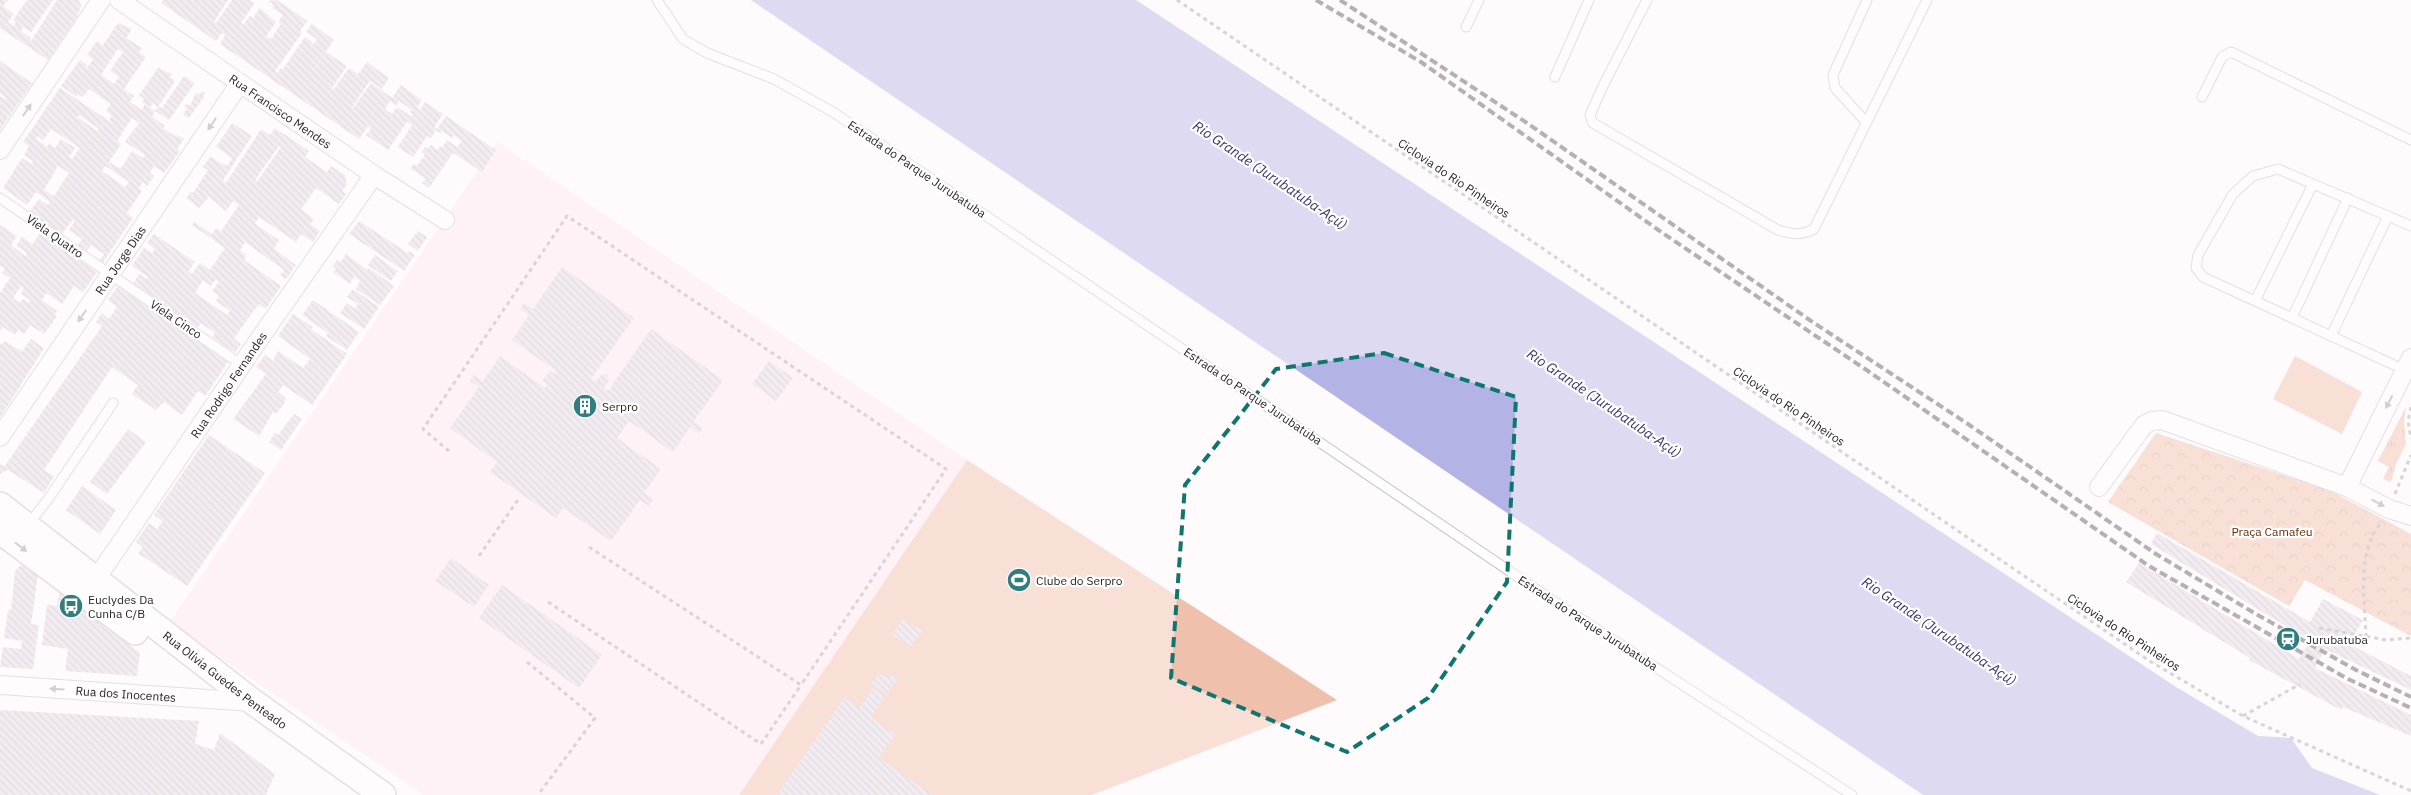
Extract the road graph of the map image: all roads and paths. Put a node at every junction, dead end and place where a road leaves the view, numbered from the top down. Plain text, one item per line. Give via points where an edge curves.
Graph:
1 (101, 0) edge
2 (119, 0) edge
3 (657, 0) edge
4 (1177, 0) edge
5 (1479, 0) edge
6 (1589, 0) edge
7 (1646, 0) edge
8 (1867, 0) edge
9 (1927, 0) edge
10 (1466, 27) dead end
11 (1555, 77) dead end
12 (240, 83) junction
13 (2202, 97) dead end
14 (1866, 122) junction
15 (2411, 140) edge
16 (0, 150) edge
17 (374, 175) junction
18 (2313, 184) junction
19 (0, 198) edge
20 (2348, 198) junction
21 (2388, 216) junction
22 (445, 220) dead end
23 (2411, 226) edge
24 (110, 274) junction
25 (2255, 301) junction
26 (2292, 318) junction
27 (2331, 336) junction
28 (242, 364) junction
29 (2408, 364) edge
30 (113, 403) dead end
31 (2411, 407) edge
32 (0, 437) edge
33 (2411, 439) edge
34 (449, 451) dead end
35 (2411, 455) edge
36 (2400, 479) dead end
37 (2099, 487) dead end
38 (2347, 487) junction
39 (520, 497) dead end
40 (0, 505) edge
41 (2411, 516) edge
42 (2381, 523) dead end
43 (27, 526) junction
44 (0, 531) edge
45 (589, 547) dead end
46 (479, 556) dead end
47 (90, 587) junction
48 (548, 602) dead end
49 (2319, 628) dead end
50 (2366, 637) junction
51 (2411, 638) edge
52 (526, 662) dead end
53 (2300, 684) dead end
54 (0, 685) edge
55 (801, 685) junction
56 (228, 701) junction
57 (253, 702) junction
58 (2243, 716) junction
59 (349, 784) edge
60 (2411, 791) edge
61 (383, 795) edge
62 (538, 795) edge
63 (1852, 795) edge

16 -> 1 street
2 - 12 street, Rua Francisco Mendes
3 - 63 lane, Estrada do Parque Jurubatuba via 683,39 707,53 774,79 833,112 1558,604
4 - 58 path, Ciclovia do Rio Pinheiros via 2148,660
5 - 10 lane
6 - 11 lane
7 - 14 lane via 1590,115 1593,123 1778,230 1793,235 1814,230
8 - 14 lane via 1833,75 1834,88
9 - 14 lane
12 - 17 street, Rua Francisco Mendes
12 -> 24 street, Rua Jorge Dias
13 - 15 lane via 2222,57 2231,52
17 - 22 street, Rua Francisco Mendes
17 - 28 street, Rua Rodrigo Fernandes
18 - 20 lane
18 - 25 lane
18 - 25 lane via 2278,169 2253,176 2233,194 2198,255 2196,268 2203,277
19 - 24 lane, Viela Quatro
20 - 21 lane
20 - 26 lane
21 - 23 lane
21 - 27 lane
24 - 28 lane, Viela Cinco
24 -> 32 street, Rua Jorge Dias
25 - 26 lane
26 - 27 lane
27 - 29 lane
28 - 47 street, Rua Rodrigo Fernandes
29 -> 38 street
30 - 43 lane
31 - 33 path via 2408,421
34 - 55 path via 423,430 566,216 946,469
35 - 36 path
37 - 38 street via 2144,425 2162,420
38 -> 41 street via 2389,509
39 - 46 path
40 - 43 main road, Rua Olívia Guedes Penteado
42 - 50 path via 2374,533 2364,565
43 - 47 main road, Rua Olívia Guedes Penteado
44 -> 47 main road, Rua Olívia Guedes Penteado
45 - 55 path
47 - 56 main road, Rua Olívia Guedes Penteado
47 - 57 main road, Rua Olívia Guedes Penteado
48 - 55 path via 761,744
49 - 50 path
50 - 51 path via 2386,640
52 - 62 path via 595,718
53 - 58 path
56 -> 54 street, Rua dos Inocentes
56 - 57 street, Rua dos Inocentes
56 - 59 main road, Rua Olívia Guedes Penteado
57 - 59 main road, Rua Olívia Guedes Penteado
58 - 60 path, Ciclovia do Rio Pinheiros
59 - 61 main road, Rua Olívia Guedes Penteado

